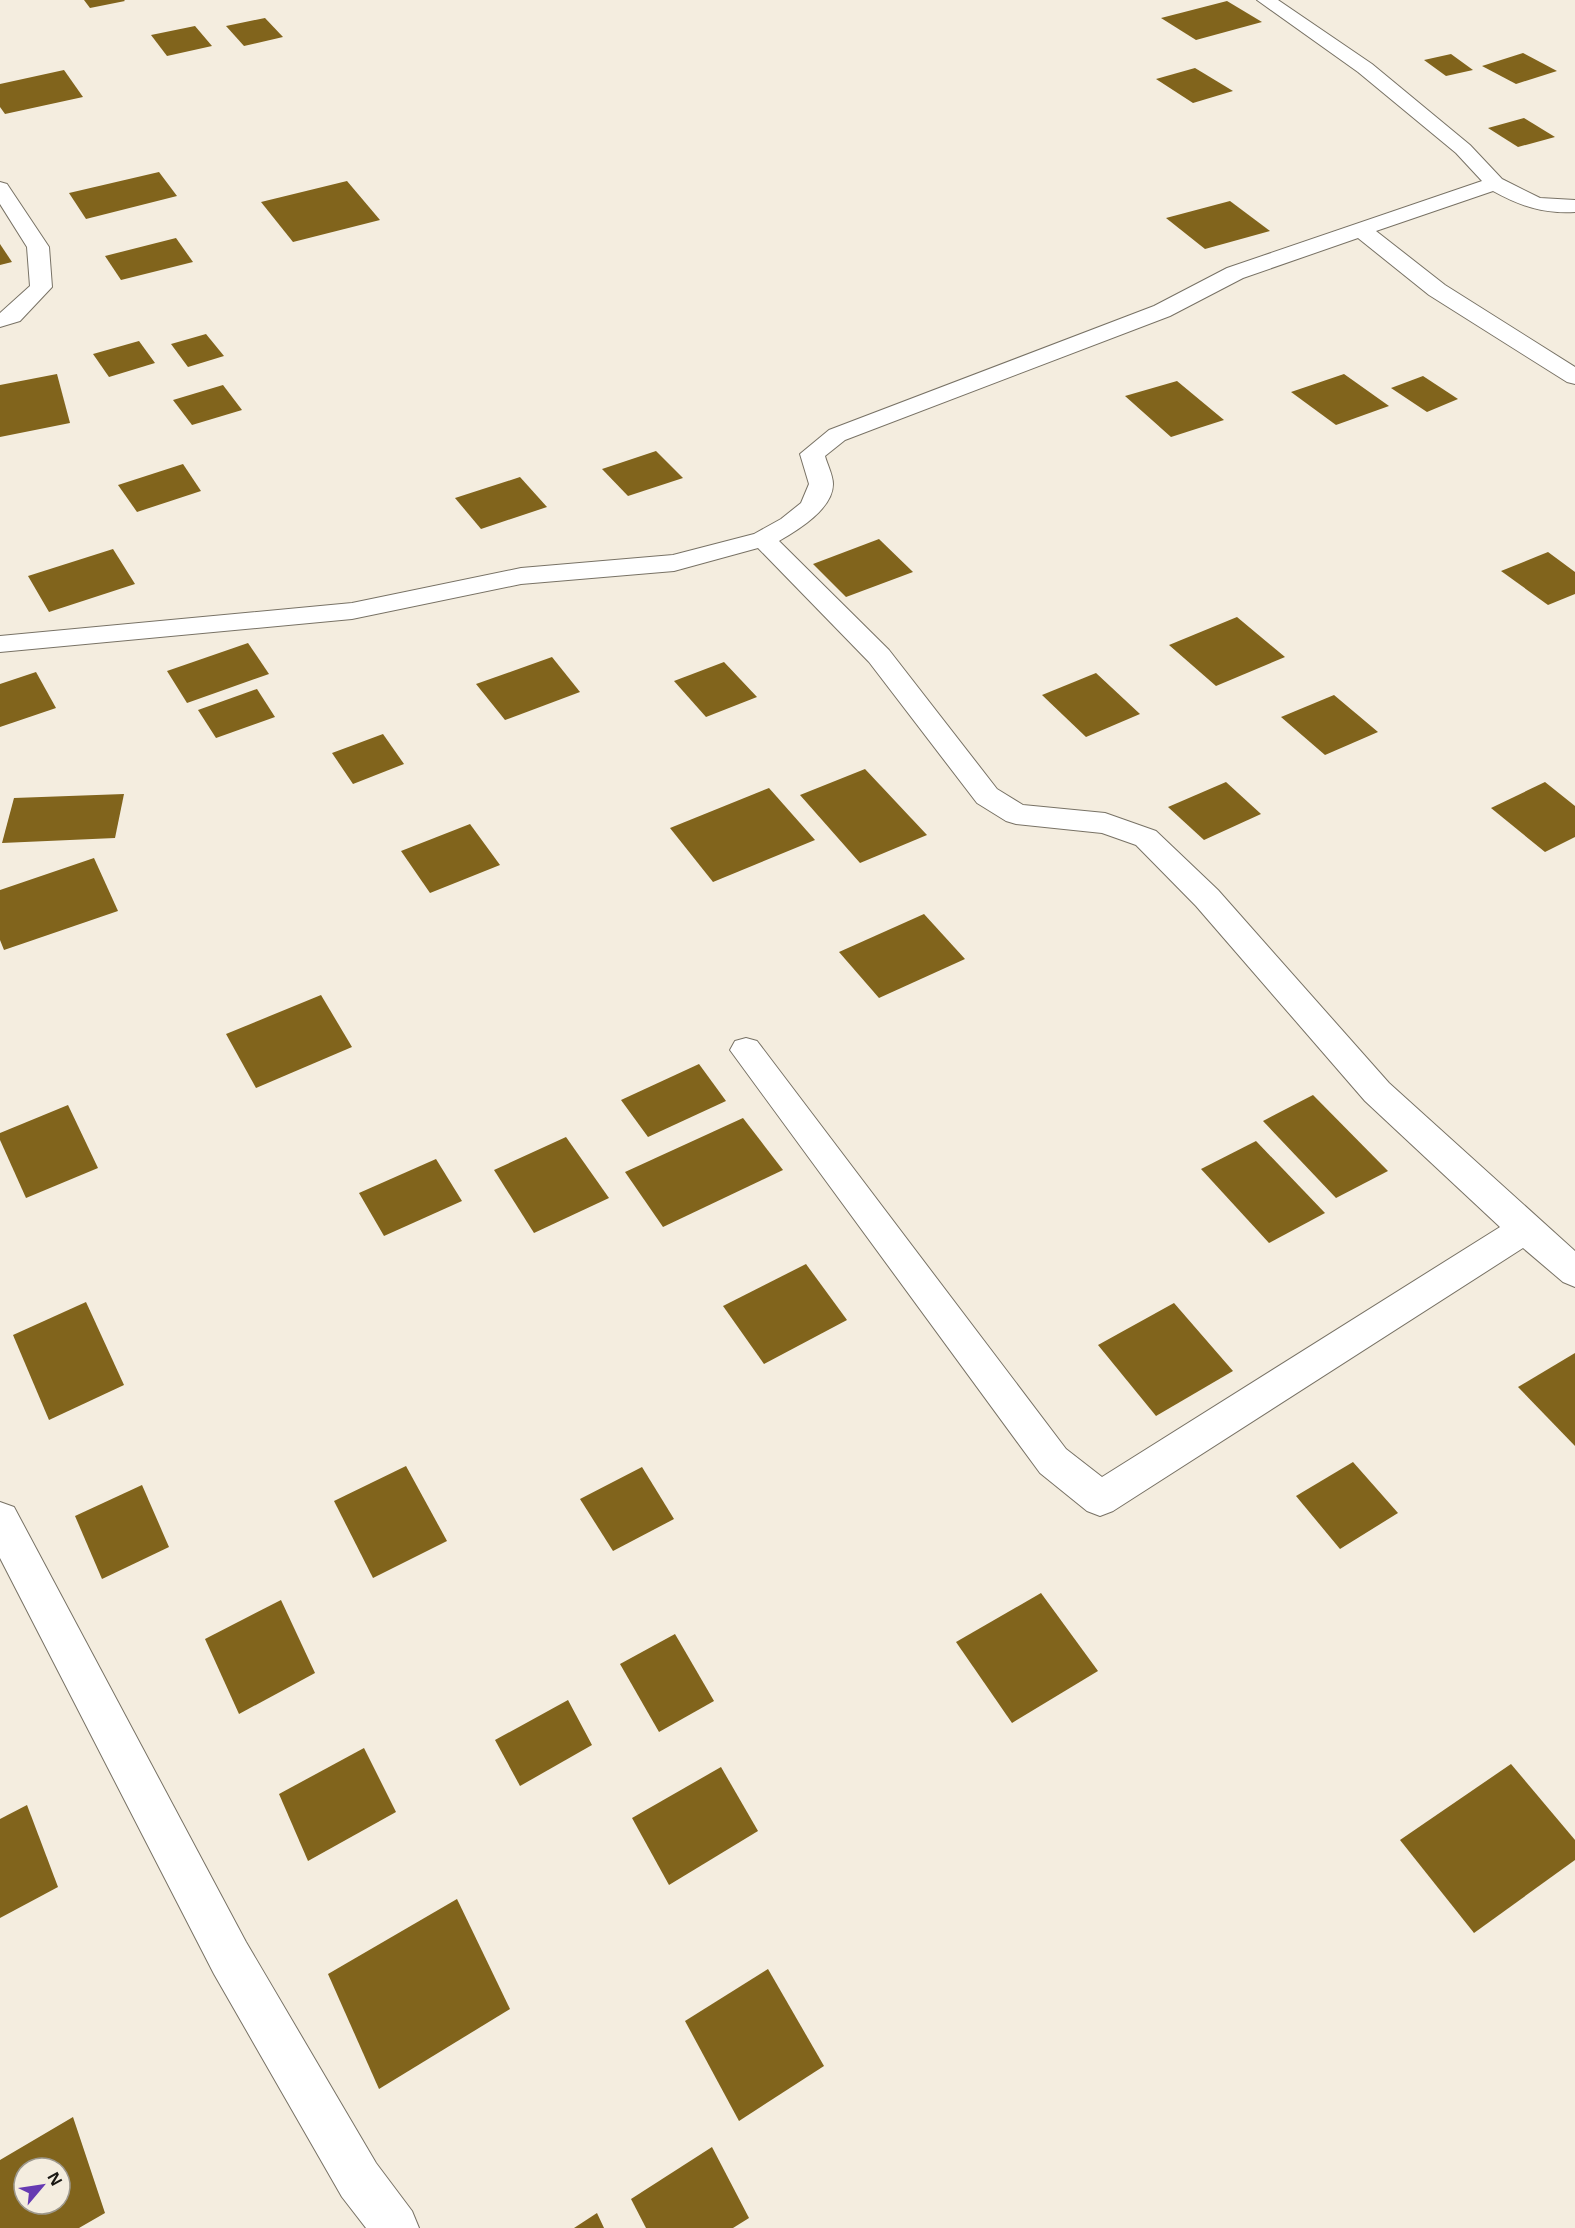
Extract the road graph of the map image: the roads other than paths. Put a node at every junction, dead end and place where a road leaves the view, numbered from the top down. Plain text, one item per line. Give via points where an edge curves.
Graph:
1 (1266, 0) edge
2 (1496, 183) junction
3 (0, 188) edge
4 (1575, 206) edge
5 (1360, 229) junction
6 (0, 320) edge
7 (1575, 378) edge
8 (763, 539) junction
9 (0, 644) edge
10 (746, 1050) dead end
11 (1525, 1229) junction
12 (1575, 1272) edge
13 (0, 1519) edge
14 (395, 2228) edge

1 - 2 street via 1365,68 1463,149
2 - 4 street via 1529,203 1558,208
2 - 5 street
3 - 6 street via 38,247 41,287 12,316
5 - 7 street via 1437,290
5 - 8 street via 1235,273 1162,312 837,435 812,454 821,484 812,506
8 - 9 street via 674,563 521,576 352,611
8 - 11 street via 879,656 987,796 1016,814 1106,824 1146,838 1207,898 1377,1092
10 - 11 street via 1053,1461 1100,1499
11 - 12 street
13 - 14 street via 230,1958 359,2180

